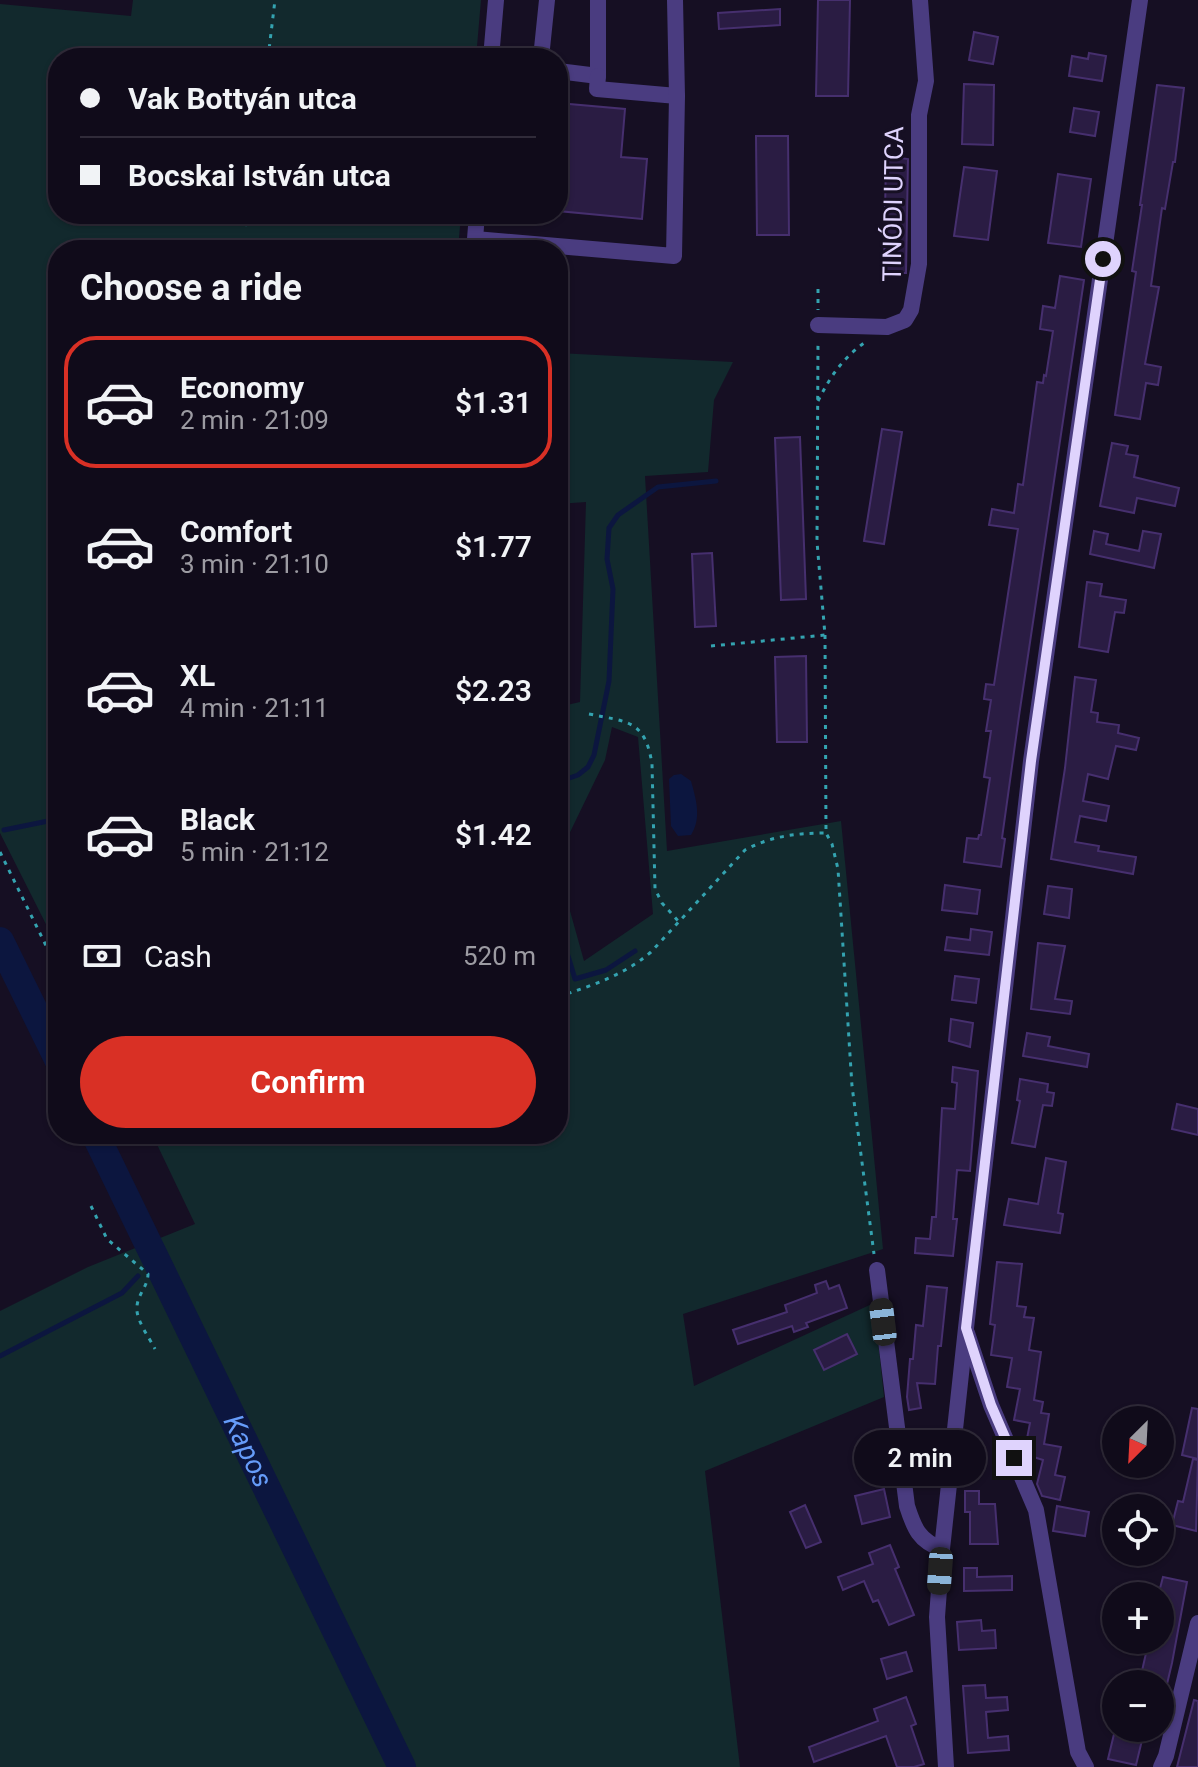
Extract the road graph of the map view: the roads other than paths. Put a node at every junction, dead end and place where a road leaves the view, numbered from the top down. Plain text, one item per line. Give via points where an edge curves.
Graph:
1 (496, 0) edge
2 (547, 0) edge
3 (598, 0) edge
4 (675, 0) edge
5 (920, 0) edge
6 (1140, 0) edge
7 (492, 48) edge
8 (542, 48) edge
9 (568, 72) edge
10 (598, 76) junction
11 (677, 96) junction
12 (476, 224) edge
13 (487, 240) edge
14 (568, 247) edge
15 (818, 325) road end
16 (877, 1270) road end
17 (966, 1328) junction
18 (942, 1549) junction
19 (1198, 1623) edge
20 (946, 1767) edge
21 (1086, 1767) edge
22 (1161, 1767) edge

1 - 7 street
2 - 8 street
3 - 10 street
4 - 11 street
5 - 15 street, TINÓDI UTCA via 926,81 919,115 916,290 911,310 905,320 887,327
6 - 17 street via 1031,761
9 - 10 street
10 - 11 street via 597,89
11 - 14 street via 674,256
12 - 13 street via 475,239
16 - 18 street via 907,1506 914,1529 926,1543
17 - 18 street
17 - 21 street via 991,1405 1036,1510 1078,1752
18 - 20 street via 937,1617
19 - 22 street

